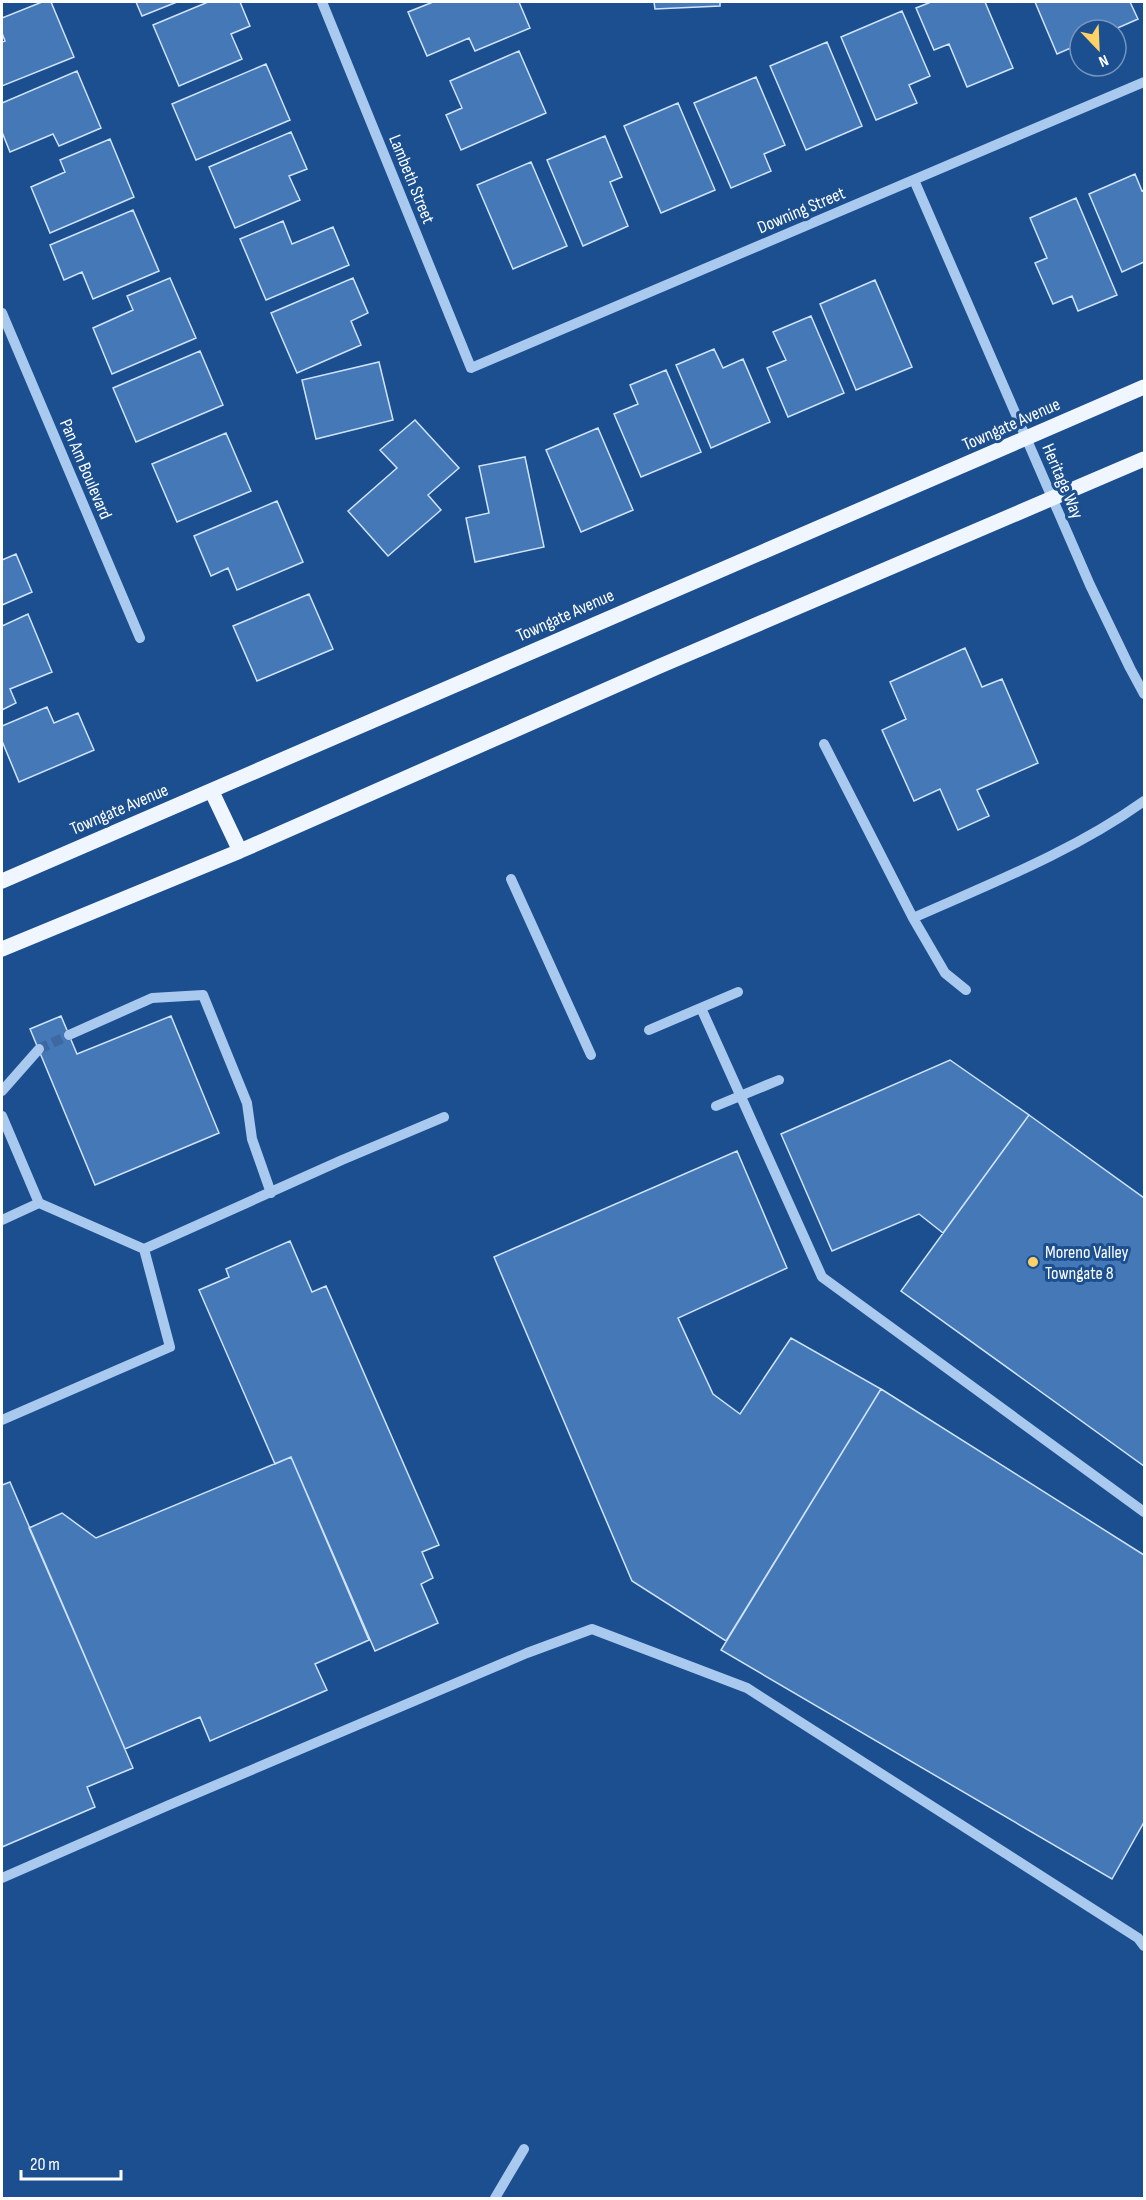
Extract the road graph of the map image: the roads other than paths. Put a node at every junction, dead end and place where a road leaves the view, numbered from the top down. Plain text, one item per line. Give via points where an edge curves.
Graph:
1 (322, 2) edge
2 (1144, 82) edge
3 (914, 180) junction
4 (2, 313) edge
5 (471, 368) joint
6 (1144, 387) edge
7 (1027, 438) junction
8 (1144, 459) edge
9 (1053, 498) junction
10 (140, 638) dead end
11 (1144, 694) edge
12 (824, 744) dead end
13 (212, 792) junction
14 (1144, 801) edge
15 (240, 851) junction
16 (511, 879) dead end
17 (2, 881) edge
18 (913, 918) junction
19 (2, 949) edge
20 (966, 990) dead end
21 (738, 992) dead end
22 (701, 1008) junction
23 (649, 1030) dead end
24 (69, 1035) tunnel mouth
25 (39, 1049) tunnel mouth
26 (591, 1055) dead end
27 (779, 1080) dead end
28 (2, 1091) edge
29 (740, 1096) junction
30 (716, 1106) dead end
31 (2, 1116) edge
32 (444, 1117) dead end
33 (271, 1193) junction
34 (39, 1203) junction
35 (2, 1220) edge
36 (144, 1249) junction
37 (2, 1420) edge
38 (1144, 1512) edge
39 (2, 1878) edge
40 (1144, 1946) edge
41 (524, 2150) dead end
42 (495, 2199) edge

1 - 5 street, Lambeth Street
2 - 3 street, Downing Street
3 - 5 street, Downing Street
3 - 7 street, Heritage Way
4 - 10 street, Pan Am Boulevard
6 - 7 main road, Towngate Avenue
7 - 9 street, Heritage Way
7 - 13 main road, Towngate Avenue
8 - 9 main road
9 - 11 street, Heritage Way via 1090,585
9 - 15 main road
12 - 18 street
13 - 15 main road
13 - 17 main road, Towngate Avenue
14 - 18 street via 1062,852
15 - 19 main road
16 - 26 street
18 - 20 street via 945,973
21 - 22 street
22 - 23 street
22 - 29 street
24 - 33 street via 152,998 202,995 247,1103 252,1139
25 - 28 street
27 - 29 street
29 - 30 street
29 - 38 street via 822,1277
31 - 34 street
32 - 33 street
33 - 36 street
34 - 35 street
34 - 36 street
36 - 37 street via 170,1347
39 - 40 street via 527,1653 592,1629 747,1688 1138,1938
41 - 42 street

